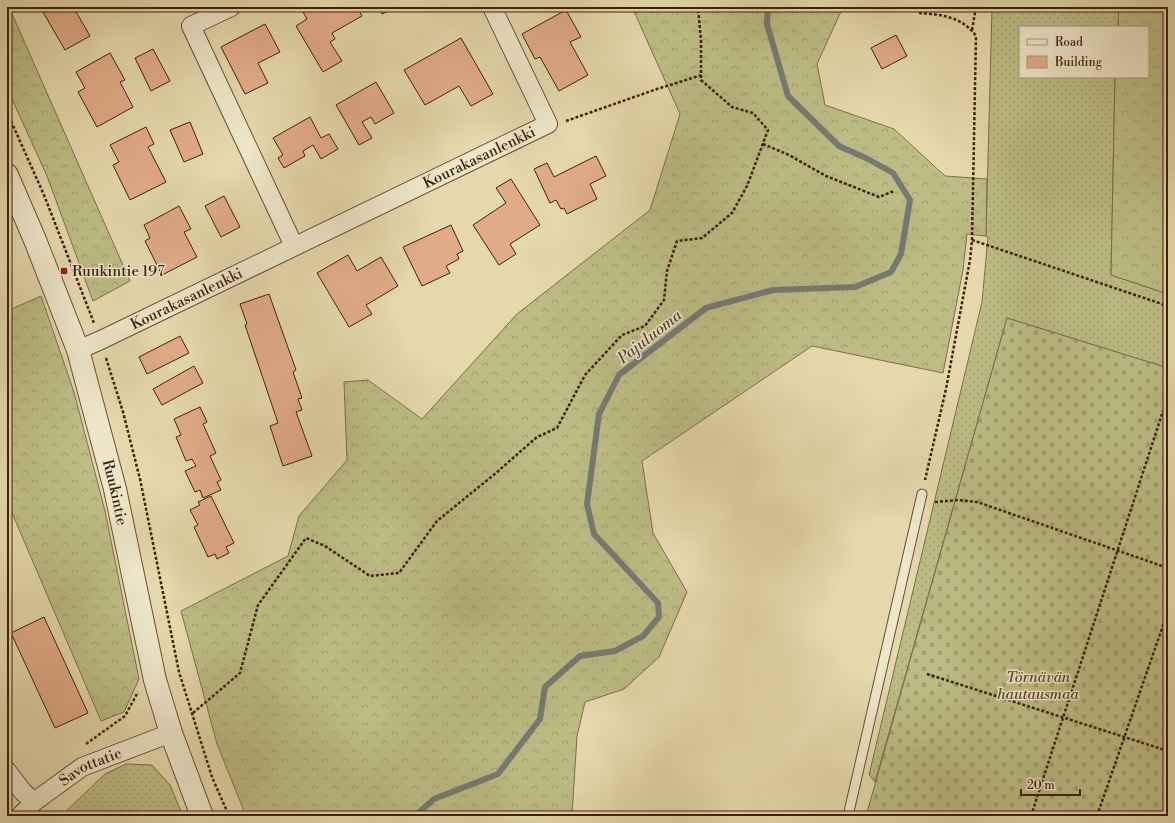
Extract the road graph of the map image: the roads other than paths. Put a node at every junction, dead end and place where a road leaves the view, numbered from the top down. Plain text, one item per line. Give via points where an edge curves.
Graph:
1 (231, 7) edge
2 (492, 7) edge
3 (7, 175) edge
4 (294, 246) junction
5 (78, 350) junction
6 (922, 494) road end
7 (171, 732) junction
8 (7, 771) edge
9 (34, 802) junction
10 (20, 816) edge
11 (202, 816) edge
12 (848, 816) edge

1 - 4 street via 191,26
2 - 4 street, Kourakasanlenkki via 548,124
3 - 5 street, Ruukintie
4 - 5 street, Kourakasanlenkki
5 - 7 street, Ruukintie via 115,489 155,680
6 - 12 lane
7 - 9 street, Savottatie via 82,767
7 - 11 street, Ruukintie
8 - 9 street
9 - 10 street, Savottatie

